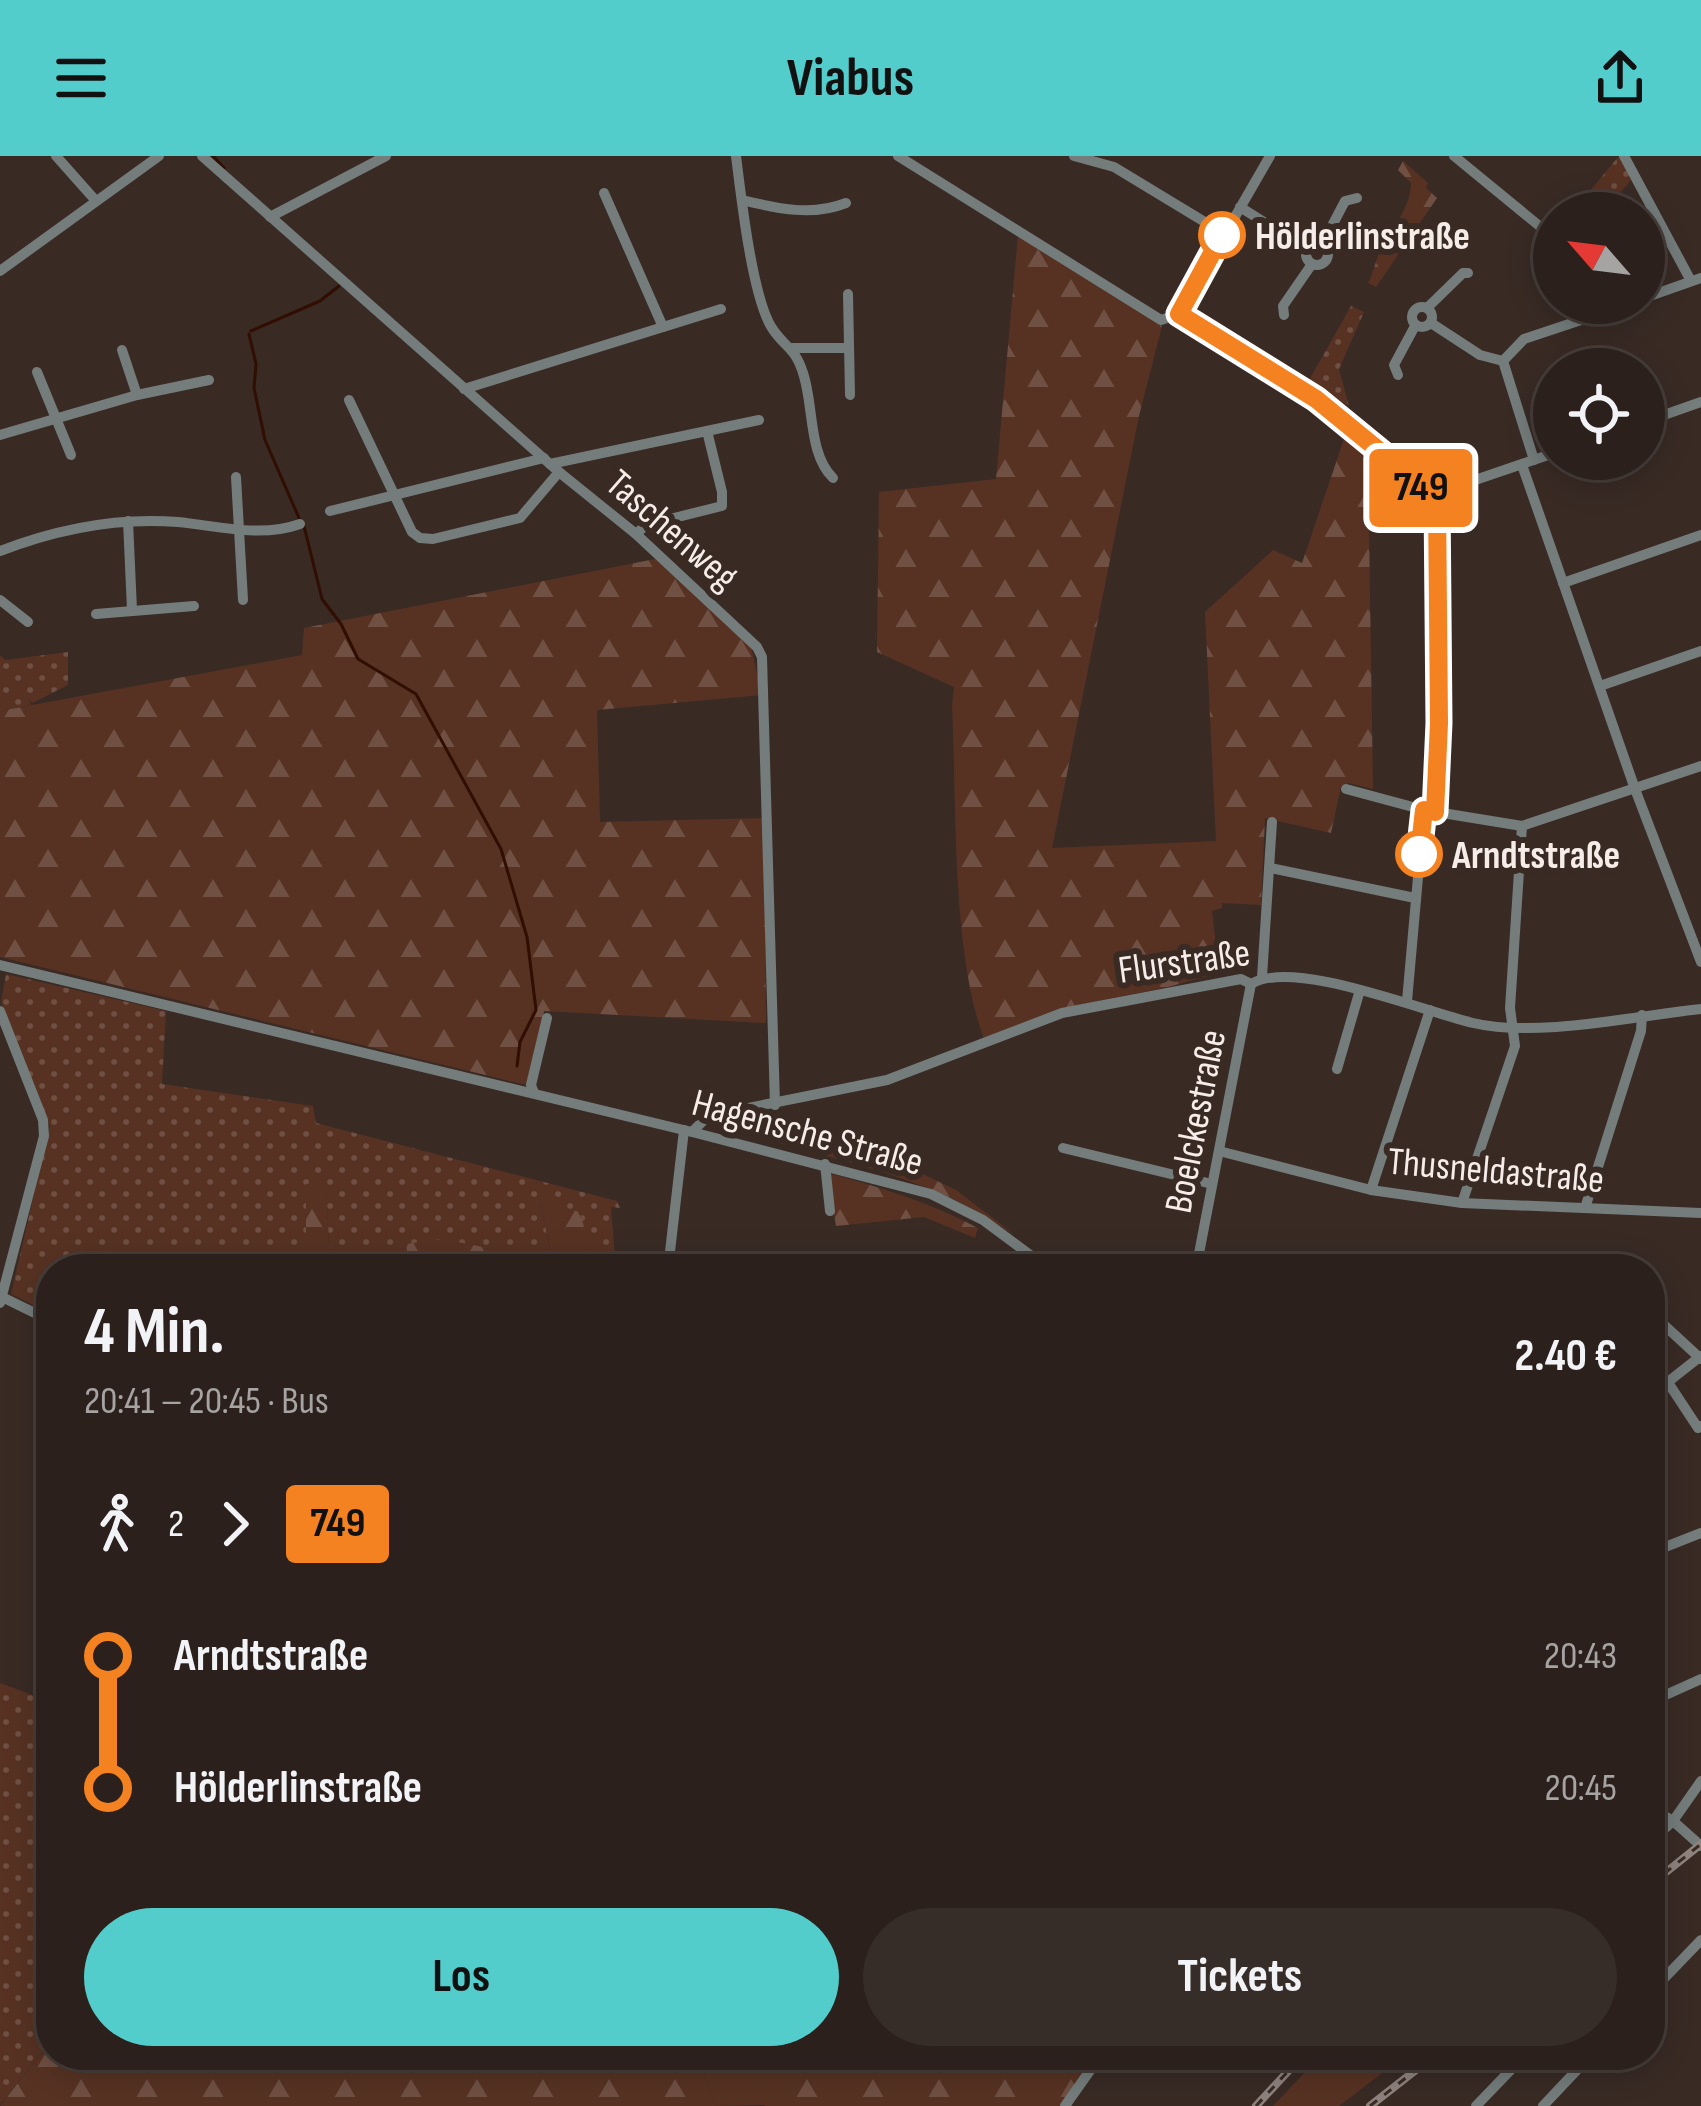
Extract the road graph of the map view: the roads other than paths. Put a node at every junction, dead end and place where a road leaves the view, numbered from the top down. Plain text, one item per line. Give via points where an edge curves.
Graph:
1 (56, 156) edge
2 (159, 156) edge
3 (202, 156) edge
4 (386, 156) edge
5 (736, 156) edge
6 (898, 156) edge
7 (1074, 156) edge
8 (1454, 156) edge
9 (1624, 156) edge
10 (1265, 158) edge
11 (1117, 162) edge
12 (604, 193) dead end
13 (1357, 198) dead end
14 (742, 200) junction
15 (96, 201) junction
16 (846, 203) dead end
17 (1240, 207) junction
18 (271, 217) junction
19 (1533, 221) edge
20 (1223, 233) junction
21 (1322, 245) junction
22 (1307, 249) junction
23 (1312, 264) junction
24 (0, 271) edge
25 (1468, 273) dead end
26 (1696, 280) edge
27 (1665, 291) edge
28 (848, 294) dead end
29 (1427, 308) junction
30 (721, 310) dead end
31 (1179, 314) junction
32 (1284, 315) dead end
33 (1431, 323) junction
34 (1570, 324) edge
35 (663, 326) junction
36 (1415, 326) junction
37 (793, 348) junction
38 (849, 348) junction
39 (122, 350) dead end
40 (1503, 361) junction
41 (37, 372) dead end
42 (1397, 375) dead end
43 (209, 380) dead end
44 (464, 388) junction
45 (137, 395) junction
46 (850, 395) dead end
47 (349, 400) dead end
48 (1701, 402) edge
49 (1665, 415) edge
50 (56, 421) junction
51 (759, 421) dead end
52 (706, 431) junction
53 (0, 435) edge
54 (71, 455) dead end
55 (1533, 460) edge
56 (1528, 462) junction
57 (551, 465) junction
58 (236, 477) dead end
59 (833, 478) dead end
60 (395, 497) junction
61 (1438, 504) junction
62 (330, 512) dead end
63 (128, 520) junction
64 (300, 524) dead end
65 (242, 531) junction
66 (636, 534) junction
67 (1701, 535) edge
68 (0, 551) edge
69 (1563, 583) junction
70 (0, 599) edge
71 (243, 600) dead end
72 (194, 606) dead end
73 (132, 610) junction
74 (96, 614) dead end
75 (28, 622) dead end
76 (1701, 651) edge
77 (1600, 686) junction
78 (1701, 766) edge
79 (1346, 789) dead end
80 (1635, 789) junction
81 (1429, 811) junction
82 (1272, 822) dead end
83 (1522, 826) junction
84 (1270, 868) junction
85 (1415, 898) junction
86 (1701, 962) edge
87 (0, 967) edge
88 (1257, 981) junction
89 (1360, 990) junction
90 (1407, 1001) junction
91 (1701, 1009) edge
92 (1430, 1010) junction
93 (0, 1011) edge
94 (1642, 1015) junction
95 (547, 1018) dead end
96 (1515, 1029) junction
97 (1336, 1069) dead end
98 (534, 1093) junction
99 (775, 1105) junction
100 (688, 1131) junction
101 (1063, 1148) dead end
102 (1220, 1150) junction
103 (825, 1164) junction
104 (1212, 1184) junction
105 (1372, 1190) junction
106 (1462, 1203) junction
107 (1585, 1208) junction
108 (830, 1211) dead end
109 (1701, 1213) edge
110 (670, 1254) edge
111 (1029, 1254) edge
112 (1199, 1254) edge
113 (1, 1300) edge
114 (36, 1315) edge
115 (1665, 1326) edge
116 (1701, 1358) edge
117 (1669, 1384) junction
118 (1665, 1387) edge
119 (1701, 1426) edge
120 (1701, 1533) edge
121 (1665, 1547) edge
122 (1701, 1679) edge
123 (1665, 1695) edge
124 (1701, 1781) edge
125 (1665, 1816) edge
126 (1672, 1820) junction
127 (1665, 1827) edge
128 (1700, 1845) edge
129 (1701, 1940) edge
130 (1665, 1977) edge
131 (1090, 2070) edge
132 (1511, 2070) edge
133 (1577, 2070) edge
134 (1065, 2106) edge
135 (1476, 2106) edge
136 (1543, 2106) edge

1 - 15 street
2 - 15 street
3 - 18 street, Taschenweg
4 - 18 street
5 - 14 street
6 - 31 street via 1162,320
7 - 11 street
8 - 19 street
9 - 26 street
10 - 17 street
11 - 20 street
12 - 35 street
13 - 21 street via 1346,201
14 - 16 street via 816,211
14 - 37 street via 772,328
15 - 24 street
17 - 20 street
17 - 22 street
18 - 44 street, Taschenweg
20 - 31 street
21 - 22 street
21 - 23 street via 1326,260
22 - 23 street
23 - 32 street via 1282,306
25 - 29 street
26 - 27 street
28 - 38 street
29 - 33 street
29 - 36 street via 1413,312
30 - 35 street
31 - 61 street via 1316,399
33 - 36 street
33 - 40 street
34 - 40 street via 1524,339
35 - 44 street
36 - 42 street via 1394,365
37 - 38 street
37 - 59 street via 820,461
38 - 46 street
39 - 45 street
40 - 56 street
41 - 50 street
43 - 45 street
44 - 57 street, Taschenweg
45 - 50 street
47 - 60 street
48 - 49 street
50 - 53 street
50 - 54 street
51 - 52 street
52 - 57 street
52 - 66 street via 722,506
55 - 56 street
56 - 61 street via 1446,490
56 - 69 street
57 - 60 street
57 - 60 street via 541,497 520,518 433,539 412,532
57 - 66 street, Taschenweg
58 - 65 street
60 - 62 street
61 - 81 street via 1439,723
63 - 65 street
63 - 68 street
63 - 73 street
64 - 65 street
65 - 71 street
66 - 99 street, Taschenweg via 763,657
67 - 69 street
69 - 77 street
70 - 75 street
72 - 73 street
73 - 74 street
76 - 77 street
77 - 80 street
78 - 80 street
79 - 81 street
80 - 83 street
80 - 86 street
81 - 83 street
81 - 85 street
82 - 84 street, Boelckestraße
83 - 96 street
84 - 85 street
84 - 88 street, Boelckestraße
85 - 90 street
87 - 98 street, Hagensche Straße
88 - 89 street, Flurstraße
88 - 99 street, Flurstraße via 1062,1013 887,1080
88 - 102 street, Boelckestraße
89 - 90 street, Flurstraße
89 - 97 street
90 - 92 street, Flurstraße
91 - 94 street, Flurstraße
92 - 96 street, Flurstraße
92 - 105 street
93 - 113 street via 44,1136
94 - 96 street, Flurstraße
94 - 107 street
95 - 98 street
96 - 106 street
98 - 100 street, Hagensche Straße
99 - 100 street, Flurstraße via 708,1116
100 - 103 street, Hagensche Straße
100 - 110 street
101 - 104 street
102 - 104 street, Boelckestraße
102 - 105 street, Thusneldastraße
103 - 108 street
103 - 111 street, Hagensche Straße via 931,1194
104 - 112 street, Boelckestraße
105 - 106 street, Thusneldastraße
106 - 107 street, Thusneldastraße
107 - 109 street, Thusneldastraße
113 - 114 street
115 - 116 street
116 - 117 street
117 - 118 street
117 - 119 street
120 - 121 street
122 - 123 street
124 - 126 street
125 - 126 street
126 - 127 street
126 - 128 street
129 - 130 street
131 - 134 street
132 - 135 street
133 - 136 street

